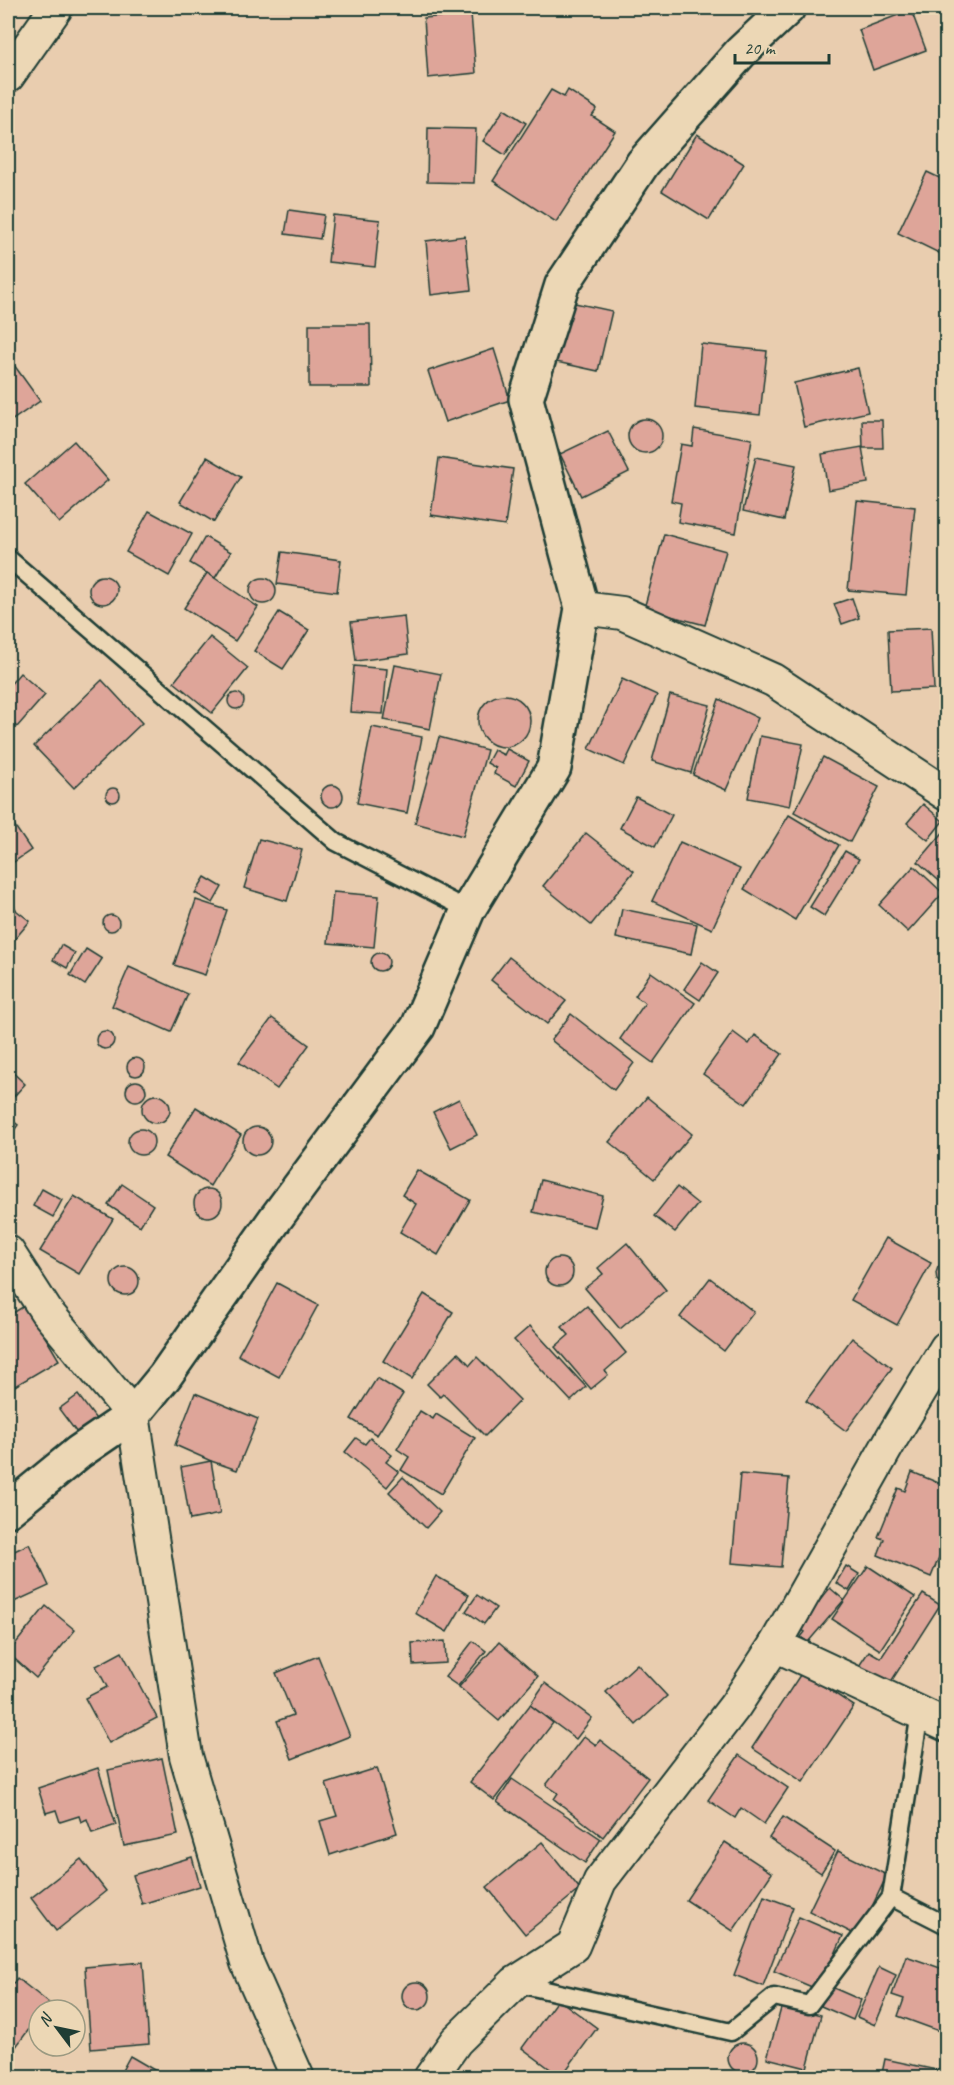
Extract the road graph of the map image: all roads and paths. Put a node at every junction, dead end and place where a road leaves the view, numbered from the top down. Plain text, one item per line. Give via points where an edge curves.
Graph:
1 (56, 8) edge
2 (788, 8) edge
3 (8, 75) edge
4 (8, 558) edge
5 (582, 608) junction
6 (946, 794) edge
7 (468, 910) junction
8 (8, 1252) edge
9 (946, 1348) edge
10 (133, 1415) junction
11 (8, 1510) edge
12 (775, 1645) junction
13 (933, 1719) edge
14 (891, 1897) junction
15 (946, 1925) edge
16 (515, 1983) junction
17 (298, 2078) edge
18 (430, 2078) edge

1 - 3 street
2 - 5 street via 741,52 643,163 562,285 526,399
4 - 7 lane via 336,842
5 - 6 street via 622,613 773,680
5 - 7 street via 554,768
7 - 10 street via 418,1027
8 - 10 street via 46,1311
9 - 12 street
10 - 11 street
10 - 17 street via 186,1756 247,1963
12 - 13 street
12 - 16 street via 735,1706 600,1881 573,1946
13 - 14 lane
14 - 15 lane
14 - 16 lane via 809,2005 774,1998 731,2032
16 - 18 street via 456,2041

